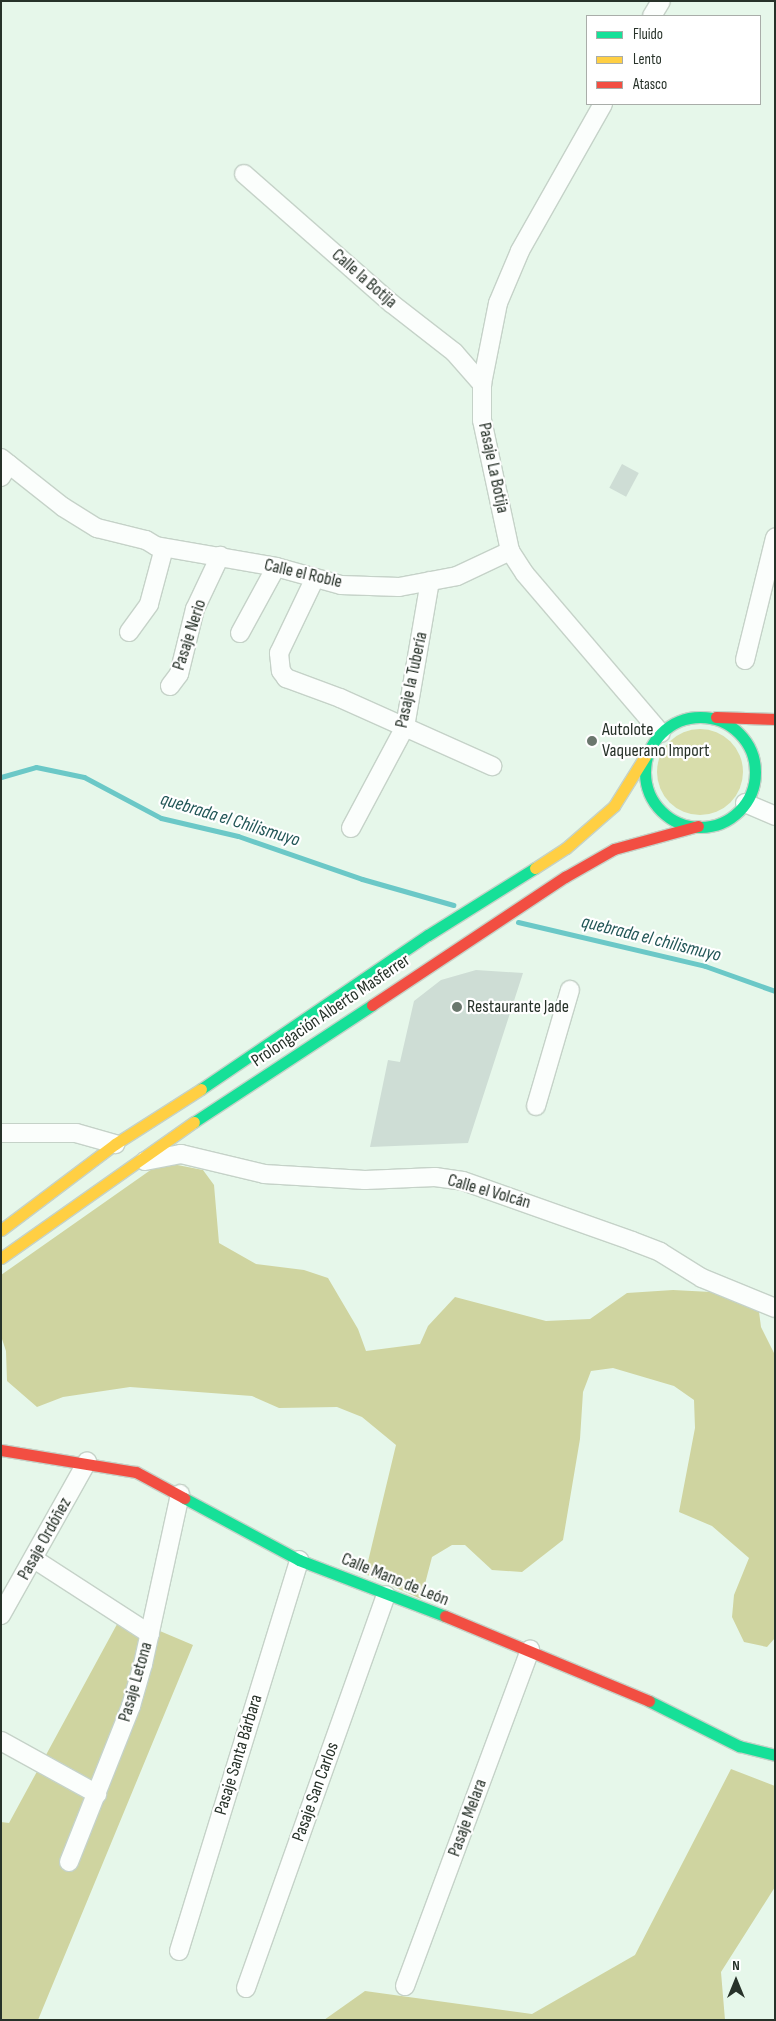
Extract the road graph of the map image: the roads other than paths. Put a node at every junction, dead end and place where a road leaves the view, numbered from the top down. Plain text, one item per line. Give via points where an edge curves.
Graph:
1 (660, 1) edge
2 (653, 15) edge
3 (602, 105) edge
4 (244, 174) dead end
5 (482, 384) junction
6 (4, 466) edge
7 (775, 538) edge
8 (164, 548) junction
9 (510, 551) junction
10 (220, 556) junction
11 (276, 567) junction
12 (314, 580) junction
13 (430, 581) junction
14 (129, 632) dead end
15 (240, 633) dead end
16 (745, 660) dead end
17 (170, 686) dead end
18 (700, 717) junction
19 (775, 718) edge
20 (405, 728) junction
21 (661, 732) junction
22 (649, 750) junction
23 (770, 765) dead end
24 (492, 766) dead end
25 (754, 783) junction
26 (745, 803) junction
27 (775, 816) edge
28 (698, 826) junction
29 (351, 828) dead end
30 (570, 990) dead end
31 (536, 1106) dead end
32 (1, 1133) edge
33 (115, 1144) junction
34 (126, 1167) junction
35 (1, 1230) edge
36 (1, 1258) edge
37 (775, 1308) edge
38 (1, 1450) edge
39 (87, 1462) junction
40 (180, 1494) junction
41 (34, 1559) junction
42 (300, 1560) junction
43 (386, 1595) junction
44 (1, 1615) edge
45 (150, 1634) junction
46 (530, 1650) junction
47 (1, 1741) edge
48 (775, 1755) edge
49 (97, 1794) junction
50 (69, 1862) dead end
51 (179, 1951) dead end
52 (405, 1986) dead end
53 (246, 1988) dead end

1 - 2 street
3 - 5 street, Pasaje La Botija via 510,275 498,303
4 - 5 street, Calle la Botija via 391,303 454,352
5 - 9 street, Pasaje La Botija via 482,420
6 - 8 street, Calle el Roble via 86,523
7 - 16 street
8 - 10 street, Calle el Roble
8 - 14 street via 149,604
9 - 13 street, Calle el Roble via 457,576
9 - 21 street via 525,574
10 - 11 street, Calle el Roble
10 - 17 street, Pasaje Nerio via 195,609 179,674
11 - 12 street, Calle el Roble
11 - 15 street
12 - 13 street, Calle el Roble via 341,585 399,587
12 - 20 street via 280,653 281,672 301,685 340,698
13 - 20 street, Pasaje la Tubería
18 - 19 main road
18 - 21 main road via 679,721
18 - 25 main road via 731,726 746,741 754,762
20 - 24 street
20 - 29 street, Pasaje la Tubería
21 - 22 main road
22 - 28 main road via 645,771 654,801 673,819
22 - 33 main road, Prolongación Alberto Masferrer via 614,806 566,848 428,934 308,1019
23 - 25 main road
25 - 26 main road
26 - 27 street
26 - 28 main road via 720,823
28 - 34 main road, Prolongación Alberto Masferrer via 614,848 565,877
30 - 31 street
32 - 33 street via 76,1133
33 - 35 main road, Prolongación Alberto Masferrer
34 - 36 main road, Prolongación Alberto Masferrer
34 - 37 street, Calle el Volcán via 164,1155 181,1154 264,1174 463,1181 660,1252 702,1278
38 - 39 main road, Calle Mano de León
39 - 40 main road, Calle Mano de León via 136,1472
39 - 41 street, Pasaje Ordóñez
40 - 42 main road, Calle Mano de León
40 - 45 street, Pasaje Letona
41 - 44 street, Pasaje Ordóñez
41 - 45 street
42 - 43 main road, Calle Mano de León
42 - 51 street, Pasaje Santa Bárbara
43 - 46 main road, Calle Mano de León
43 - 53 street, Pasaje San Carlos
45 - 49 street, Pasaje Letona via 131,1706
46 - 48 main road, Calle Mano de León via 677,1713 739,1746
46 - 52 street, Pasaje Melara
47 - 49 street
49 - 50 street, Pasaje Letona

